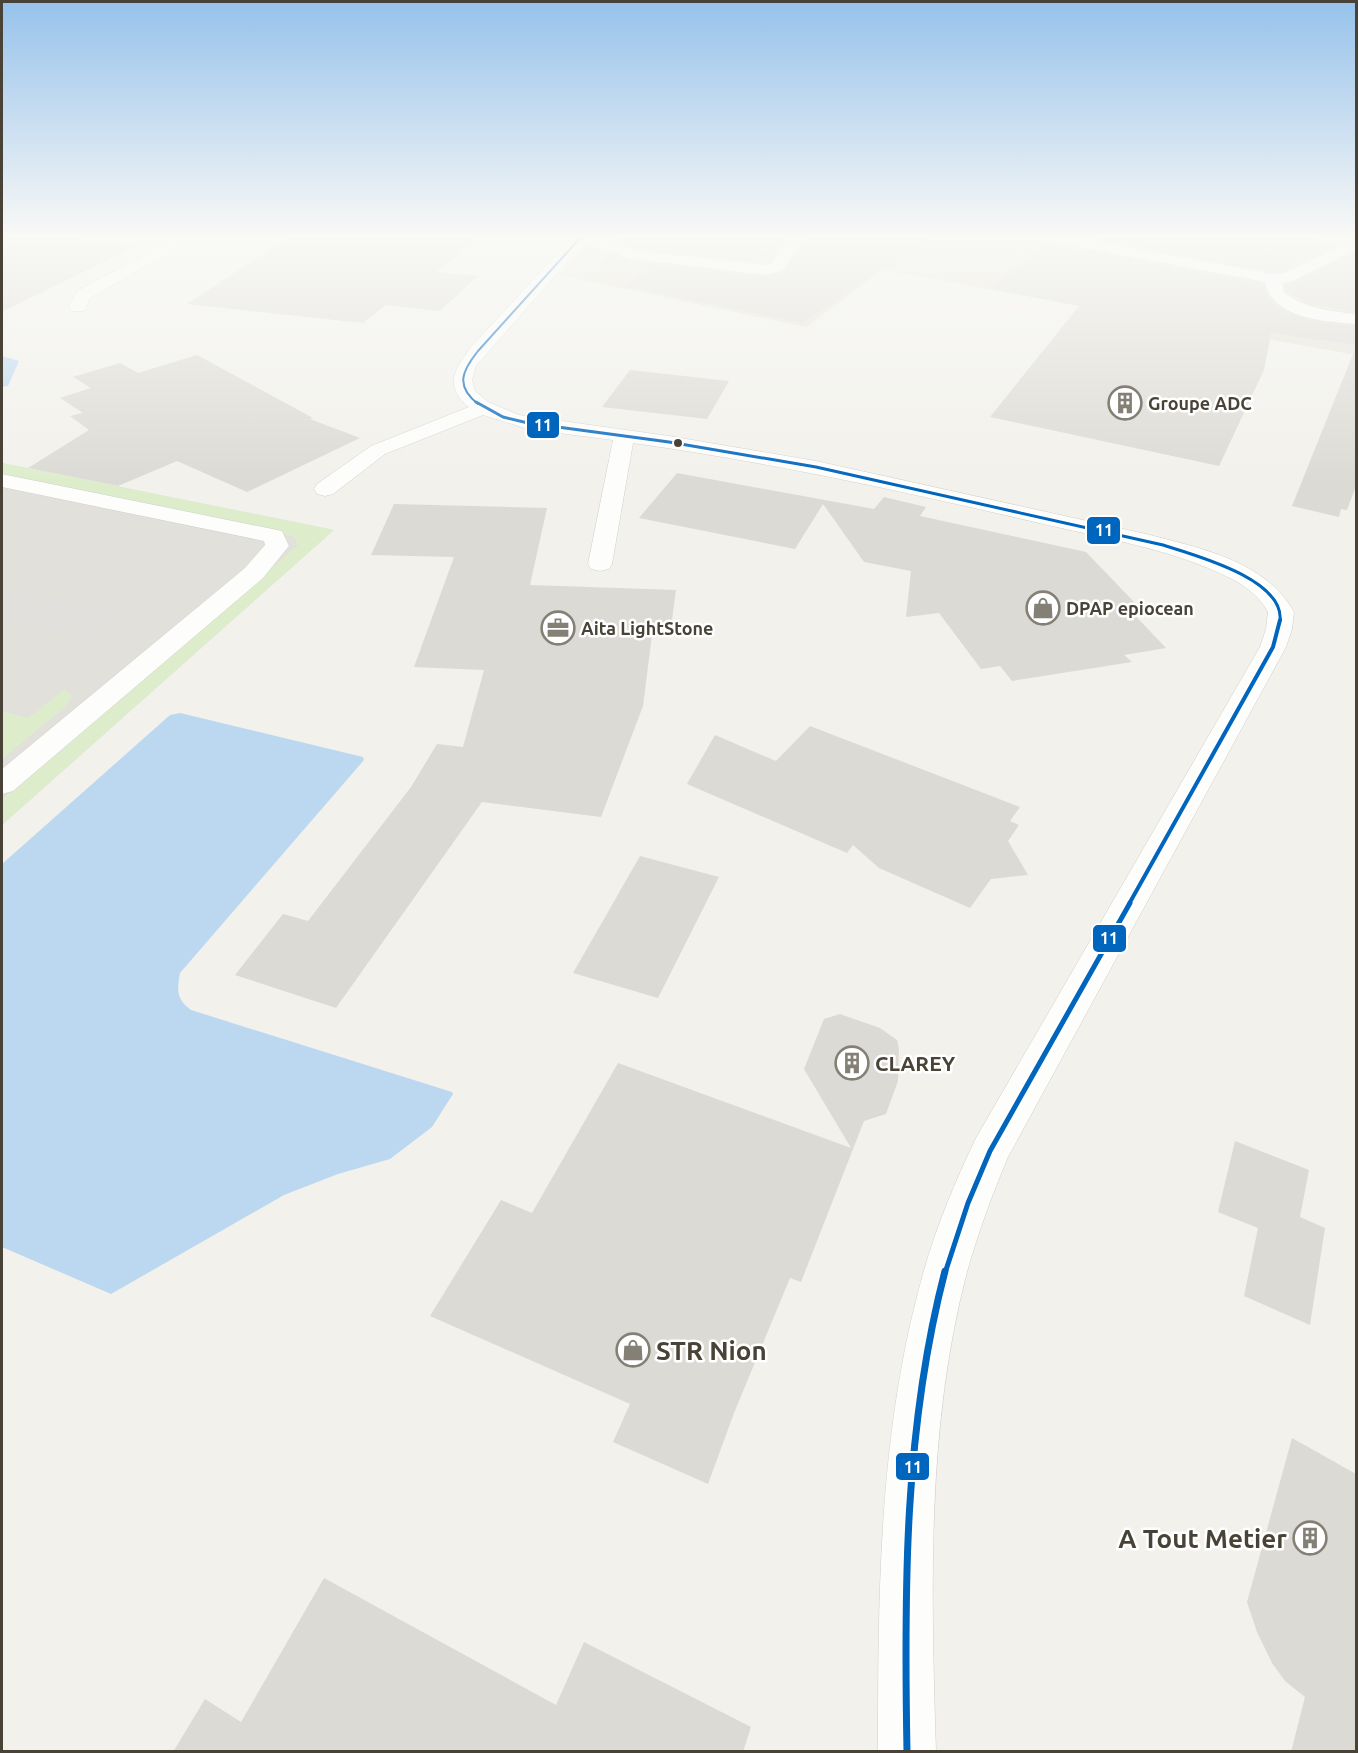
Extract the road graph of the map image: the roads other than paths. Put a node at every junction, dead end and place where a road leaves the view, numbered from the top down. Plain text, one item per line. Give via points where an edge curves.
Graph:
1 (507, 319) edge
2 (484, 408) junction
3 (624, 435) junction
4 (2, 481) edge
5 (325, 489) dead end
6 (600, 564) dead end
7 (2, 784) edge
8 (907, 1752) edge

1 - 2 street via 478,351 462,377 464,389
2 - 3 street via 531,423
2 - 5 street via 378,450
3 - 6 street
3 - 8 street via 875,478 1148,542 1235,571 1268,592 1281,612 1273,647 990,1151 964,1210 929,1345 915,1448 908,1551
4 - 7 street via 274,536 277,546 254,573

